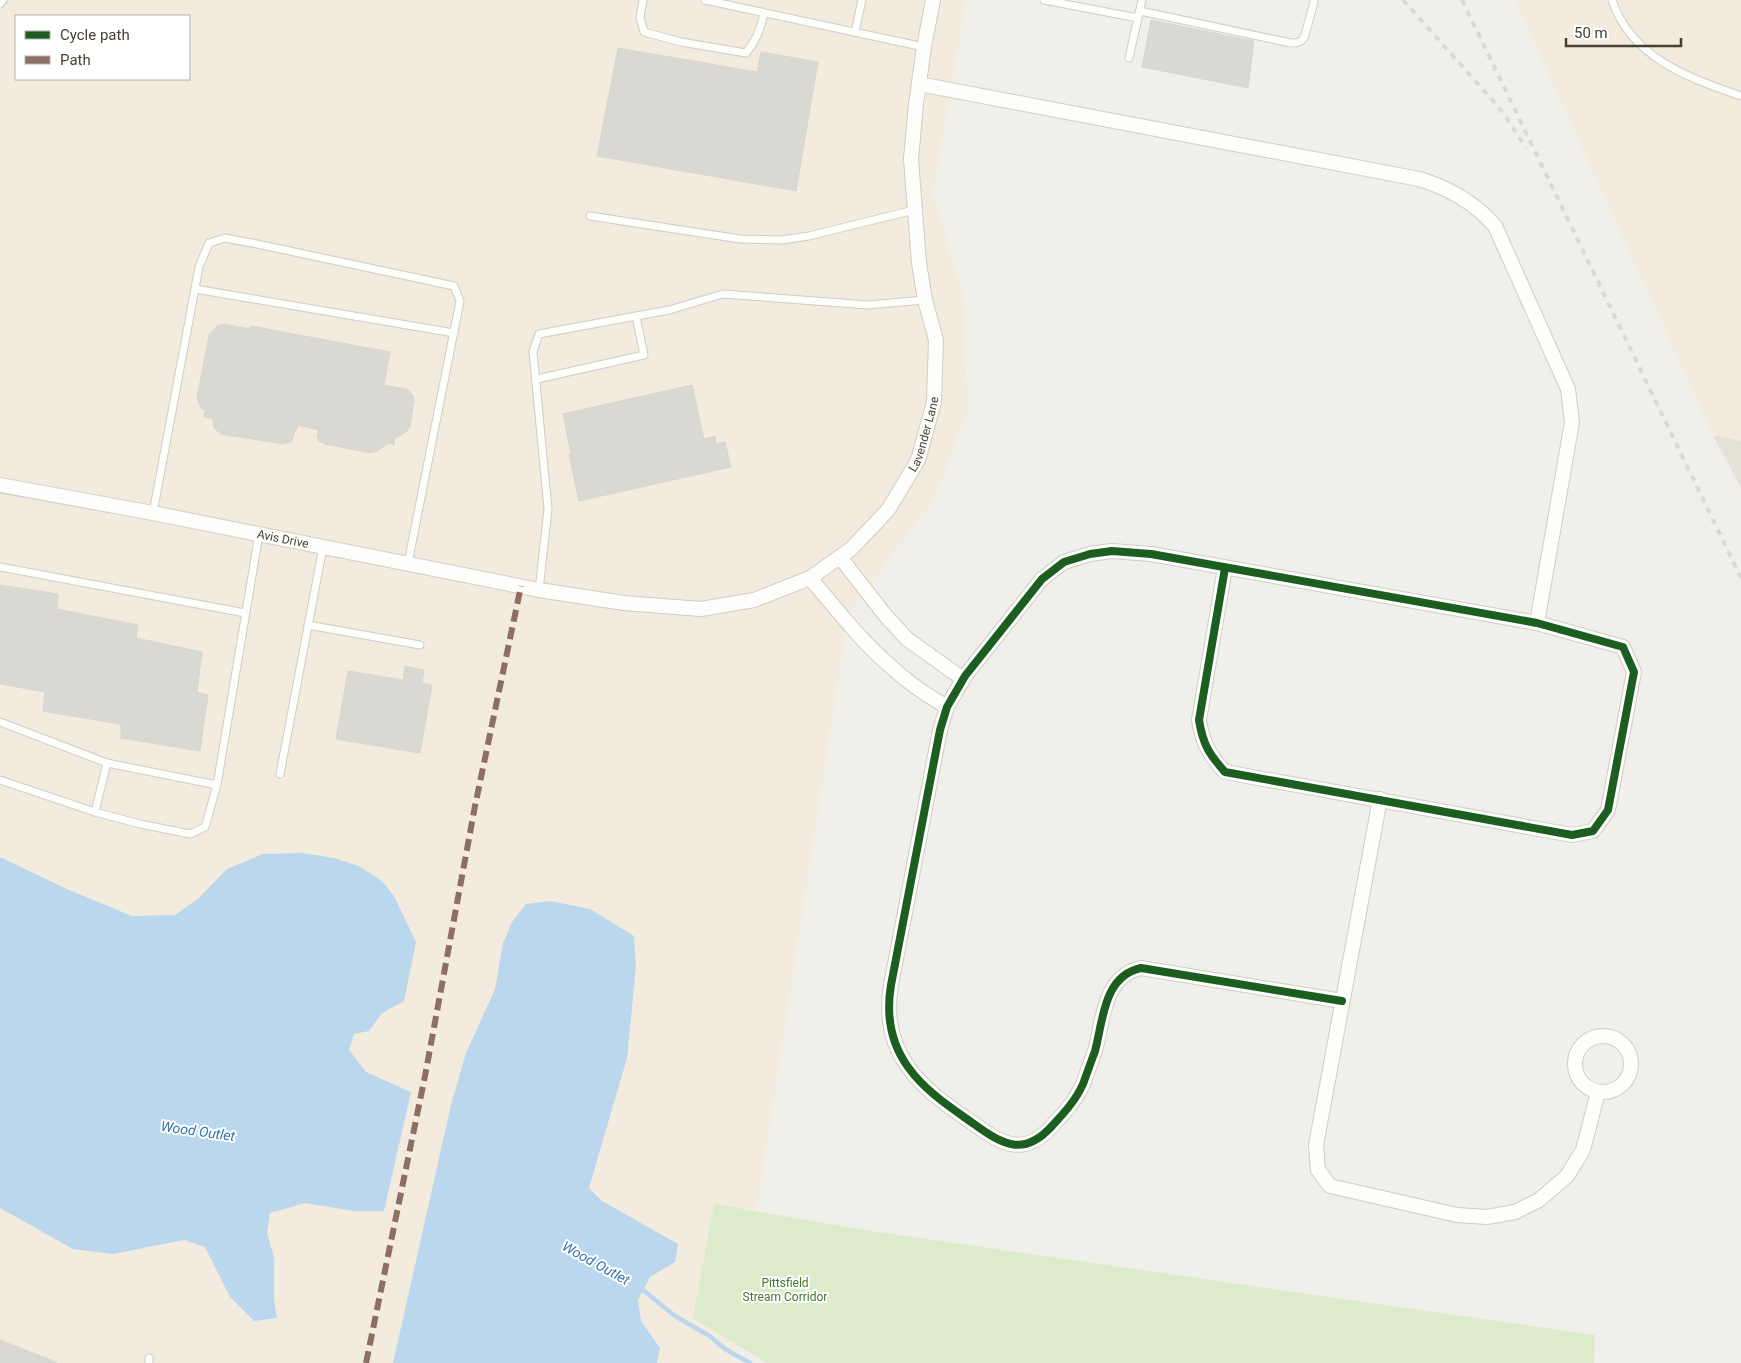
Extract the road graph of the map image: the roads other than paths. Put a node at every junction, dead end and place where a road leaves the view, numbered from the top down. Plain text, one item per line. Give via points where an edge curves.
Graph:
1 (3, 0) edge
2 (643, 0) edge
3 (705, 0) edge
4 (862, 0) edge
5 (933, 0) edge
6 (1044, 0) edge
7 (1142, 0) edge
8 (1304, 0) edge
9 (1612, 0) edge
10 (1314, 1) edge
11 (0, 4) edge
12 (764, 13) junction
13 (1139, 14) junction
14 (855, 32) junction
15 (924, 46) junction
16 (1129, 58) dead end
17 (919, 84) junction
18 (1741, 96) edge
19 (914, 210) junction
20 (590, 216) dead end
21 (195, 289) junction
22 (924, 300) junction
23 (636, 316) junction
24 (454, 333) junction
25 (537, 379) junction
26 (0, 485) edge
27 (153, 513) junction
28 (259, 534) junction
29 (323, 547) junction
30 (840, 557) junction
31 (408, 563) junction
32 (0, 568) edge
33 (1225, 568) junction
34 (810, 578) junction
35 (539, 590) junction
36 (566, 593) joint
37 (245, 613) junction
38 (1537, 623) junction
39 (308, 625) junction
40 (420, 645) dead end
41 (963, 679) junction
42 (948, 707) junction
43 (0, 722) edge
44 (107, 763) junction
45 (280, 774) dead end
46 (0, 780) edge
47 (217, 785) junction
48 (1380, 799) junction
49 (96, 812) junction
50 (1342, 1002) junction
51 (1598, 1092) junction

1 - 11 lane
2 - 12 lane via 640,17 644,32 746,53 754,43
3 - 12 lane
4 - 14 lane
5 - 15 street, Lavender Lane
6 - 13 lane
7 - 13 lane
8 - 10 lane
9 - 18 lane via 1628,32 1664,64 1694,80
10 - 13 lane via 1303,40 1291,44
12 - 14 lane
13 - 16 lane
14 - 15 lane
15 - 17 street, Lavender Lane
17 - 19 street, Lavender Lane via 911,159
17 - 38 street via 1419,179 1463,198 1484,213 1495,226 1520,280 1568,389 1572,408
19 - 20 lane via 781,240 740,239
19 - 22 street, Lavender Lane
21 - 24 lane
21 - 24 lane via 199,267 209,243 226,238 454,286 460,301
21 - 27 lane
22 - 23 lane via 868,305 722,294
22 - 30 street, Lavender Lane via 936,340 934,402 918,460 888,510
23 - 25 lane via 539,334 533,352
23 - 25 lane via 644,356
24 - 31 lane
25 - 35 lane via 548,509
26 - 27 street, Avis Drive
27 - 28 street, Avis Drive
28 - 29 street, Avis Drive
28 - 37 lane
29 - 31 street, Avis Drive
29 - 39 lane
30 - 34 street, Lavender Lane
30 - 41 street via 907,639
31 - 35 street, Avis Drive
32 - 37 lane
33 - 38 street
33 - 41 street via 1150,554 1112,551 1064,562 1042,579
33 - 48 street via 1199,720 1202,740 1212,758 1225,772
34 - 36 street, Lavender Lane via 754,600 701,610 624,603
34 - 42 street via 887,664 925,694
35 - 36 street, Avis Drive
37 - 47 lane
38 - 48 street via 1623,647 1634,672 1608,810 1593,831 1572,835
39 - 40 lane
39 - 45 lane
41 - 42 street
42 - 50 street via 940,730 888,1002 889,1025 908,1068 949,1106 995,1139 1030,1144 1046,1134 1072,1104 1083,1085 1107,999 1117,982 1130,970 1140,968
43 - 44 lane
44 - 47 lane
44 - 49 lane
46 - 49 lane
47 - 49 lane via 205,827 190,834
48 - 50 street
50 - 51 street via 1316,1145 1318,1170 1330,1186 1457,1215 1487,1217 1515,1212 1539,1200 1567,1176 1583,1150
51 - 51 street via 1582,1083 1575,1066 1576,1057 1586,1042 1603,1036 1620,1042 1626,1048 1631,1066 1624,1083 1608,1092

